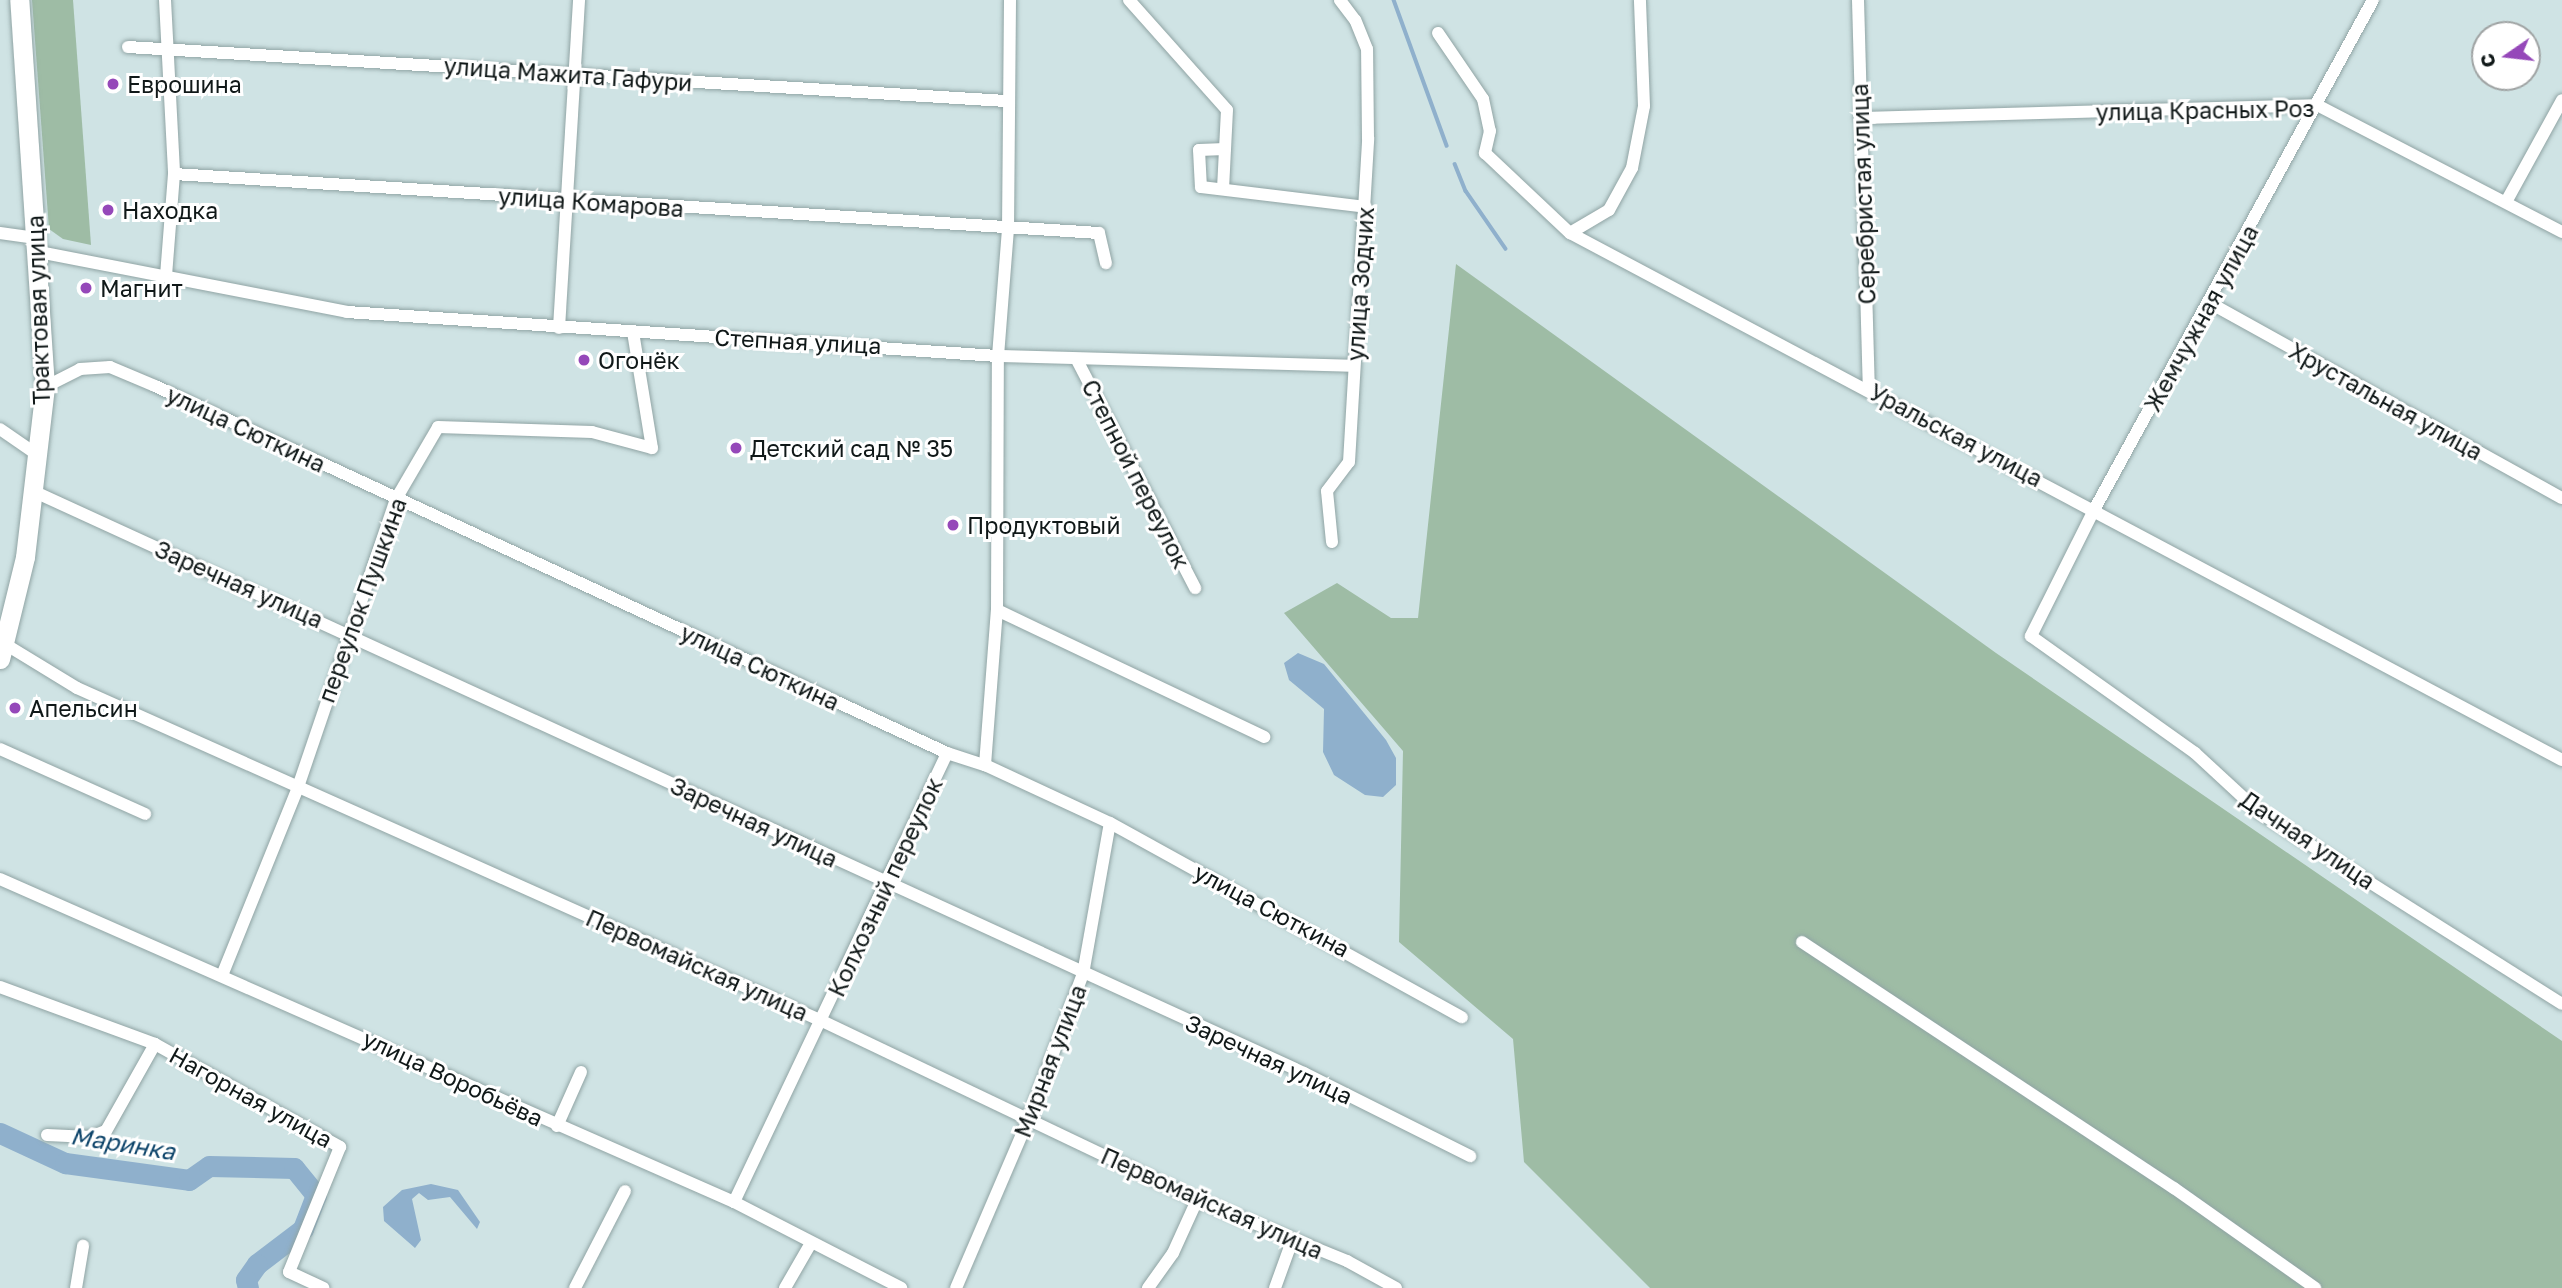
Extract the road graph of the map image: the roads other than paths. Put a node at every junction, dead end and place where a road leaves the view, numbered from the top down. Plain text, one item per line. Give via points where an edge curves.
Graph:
1 (19, 0) edge
2 (165, 0) edge
3 (579, 0) edge
4 (1010, 0) edge
5 (1129, 0) edge
6 (1340, 0) edge
7 (1640, 0) edge
8 (1858, 0) edge
9 (2372, 0) edge
10 (1438, 33) dead end
11 (128, 47) dead end
12 (170, 47) junction
13 (573, 75) junction
14 (1007, 100) junction
15 (2562, 100) edge
16 (2317, 105) junction
17 (1860, 118) junction
18 (1225, 149) junction
19 (174, 174) junction
20 (1223, 188) junction
21 (566, 200) junction
22 (2506, 202) junction
23 (1366, 207) junction
24 (1008, 230) junction
25 (2562, 232) edge
26 (0, 233) edge
27 (1570, 233) junction
28 (38, 245) junction
29 (1106, 263) dead end
30 (166, 276) junction
31 (2210, 303) junction
32 (559, 328) junction
33 (633, 331) junction
34 (998, 356) junction
35 (1077, 360) junction
36 (1354, 366) junction
37 (45, 387) junction
38 (1869, 388) junction
39 (0, 429) edge
40 (39, 456) junction
41 (35, 492) junction
42 (2562, 498) edge
43 (396, 499) junction
44 (2094, 510) junction
45 (1332, 542) dead end
46 (1195, 588) dead end
47 (997, 610) junction
48 (348, 634) junction
49 (2031, 636) joint
50 (2, 648) edge
51 (1264, 737) dead end
52 (0, 749) edge
53 (947, 753) junction
54 (2562, 760) edge
55 (985, 765) junction
56 (298, 787) junction
57 (145, 814) dead end
58 (1110, 823) junction
59 (0, 878) edge
60 (884, 883) junction
61 (1802, 942) dead end
62 (223, 973) junction
63 (1083, 974) junction
64 (0, 987) edge
65 (2562, 1004) edge
66 (1462, 1017) dead end
67 (822, 1021) junction
68 (155, 1044) junction
69 (581, 1072) dead end
70 (1028, 1120) junction
71 (556, 1126) junction
72 (47, 1135) dead end
73 (1470, 1156) dead end
74 (625, 1191) dead end
75 (1197, 1200) junction
76 (734, 1202) junction
77 (1292, 1241) junction
78 (811, 1243) junction
79 (83, 1246) dead end
80 (578, 1287) edge
81 (76, 1288) edge
82 (323, 1288) edge
83 (785, 1288) edge
84 (901, 1288) edge
85 (956, 1288) edge
86 (1148, 1288) edge
87 (1275, 1288) edge
88 (1396, 1288) edge
89 (2315, 1288) edge

1 - 28 main road, Трактовая улица
2 - 12 street
3 - 13 street
4 - 14 street
5 - 18 street via 1227,110
6 - 23 street, улица Зодчих via 1367,49
7 - 27 street via 1644,106 1632,168 1609,210
8 - 17 street, Серебристая улица
9 - 16 street, Жемчужная улица
10 - 27 street, Уральская улица via 1483,99 1490,131 1485,153
11 - 12 street, улица Мажита Гафури
12 - 13 street, улица Мажита Гафури
12 - 19 street
13 - 14 street, улица Мажита Гафури
13 - 21 street
14 - 24 street
15 - 22 street
16 - 17 street, улица Красных Роз
16 - 22 street, улица Красных Роз
16 - 31 street, Жемчужная улица
17 - 38 street, Серебристая улица
18 - 20 street
18 - 20 street via 1199,150 1201,187
19 - 21 street, улица Комарова
19 - 30 street
20 - 23 street
21 - 24 street, улица Комарова
21 - 32 street
22 - 25 street, улица Красных Роз
23 - 36 street, улица Зодчих
24 - 29 street, улица Комарова via 1098,233
24 - 34 street
26 - 28 street
27 - 38 street, Уральская улица
28 - 30 street, Степная улица
28 - 37 main road, Трактовая улица
30 - 32 street, Степная улица via 347,312
31 - 42 street, Хрустальная улица
31 - 44 street, Жемчужная улица
32 - 33 street, Степная улица
33 - 34 street, Степная улица
33 - 43 street, переулок Пушкина via 652,447 592,432 438,427
34 - 35 street, Степная улица
34 - 47 street
35 - 36 street, Степная улица
35 - 46 street, Степной переулок
36 - 45 street, улица Зодчих via 1349,462 1327,491
37 - 40 main road, Трактовая улица
37 - 43 street, улица Сюткина via 80,369 110,367
38 - 44 street, Уральская улица
39 - 40 street
40 - 41 main road, Трактовая улица
41 - 48 street, Заречная улица
41 - 50 main road, Трактовая улица
43 - 48 street, переулок Пушкина
43 - 53 street, улица Сюткина
44 - 49 street, Жемчужная улица
44 - 54 street, Уральская улица
47 - 51 street
47 - 55 street
48 - 56 street, переулок Пушкина
48 - 60 street, Заречная улица
49 - 65 street, Дачная улица via 2195,753 2260,813
50 - 56 street, Первомайская улица via 77,688
52 - 57 street
53 - 55 street, улица Сюткина
53 - 60 street, Колхозный переулок
55 - 58 street, улица Сюткина
56 - 62 street, переулок Пушкина
56 - 67 street, Первомайская улица
58 - 63 street, Мирная улица
58 - 66 street, улица Сюткина
59 - 62 street, улица Воробьёва
60 - 63 street, Заречная улица
60 - 67 street, Колхозный переулок
61 - 89 street via 2174,1188
62 - 71 street, улица Воробьёва
63 - 70 street, Мирная улица
63 - 73 street, Заречная улица via 1304,1073
64 - 68 street, Нагорная улица
67 - 70 street, Первомайская улица
67 - 76 street, Колхозный переулок
68 - 72 street via 106,1131 90,1137
68 - 82 street, Нагорная улица via 340,1147 289,1272
69 - 71 street
70 - 75 street, Первомайская улица
70 - 85 street, Мирная улица
71 - 76 street, улица Воробьёва
74 - 80 street
75 - 77 street, Первомайская улица
75 - 86 street via 1173,1253
76 - 78 street, улица Воробьёва
77 - 87 street
77 - 88 street, Первомайская улица via 1347,1261
78 - 83 street
78 - 84 street, улица Воробьёва
79 - 81 street

